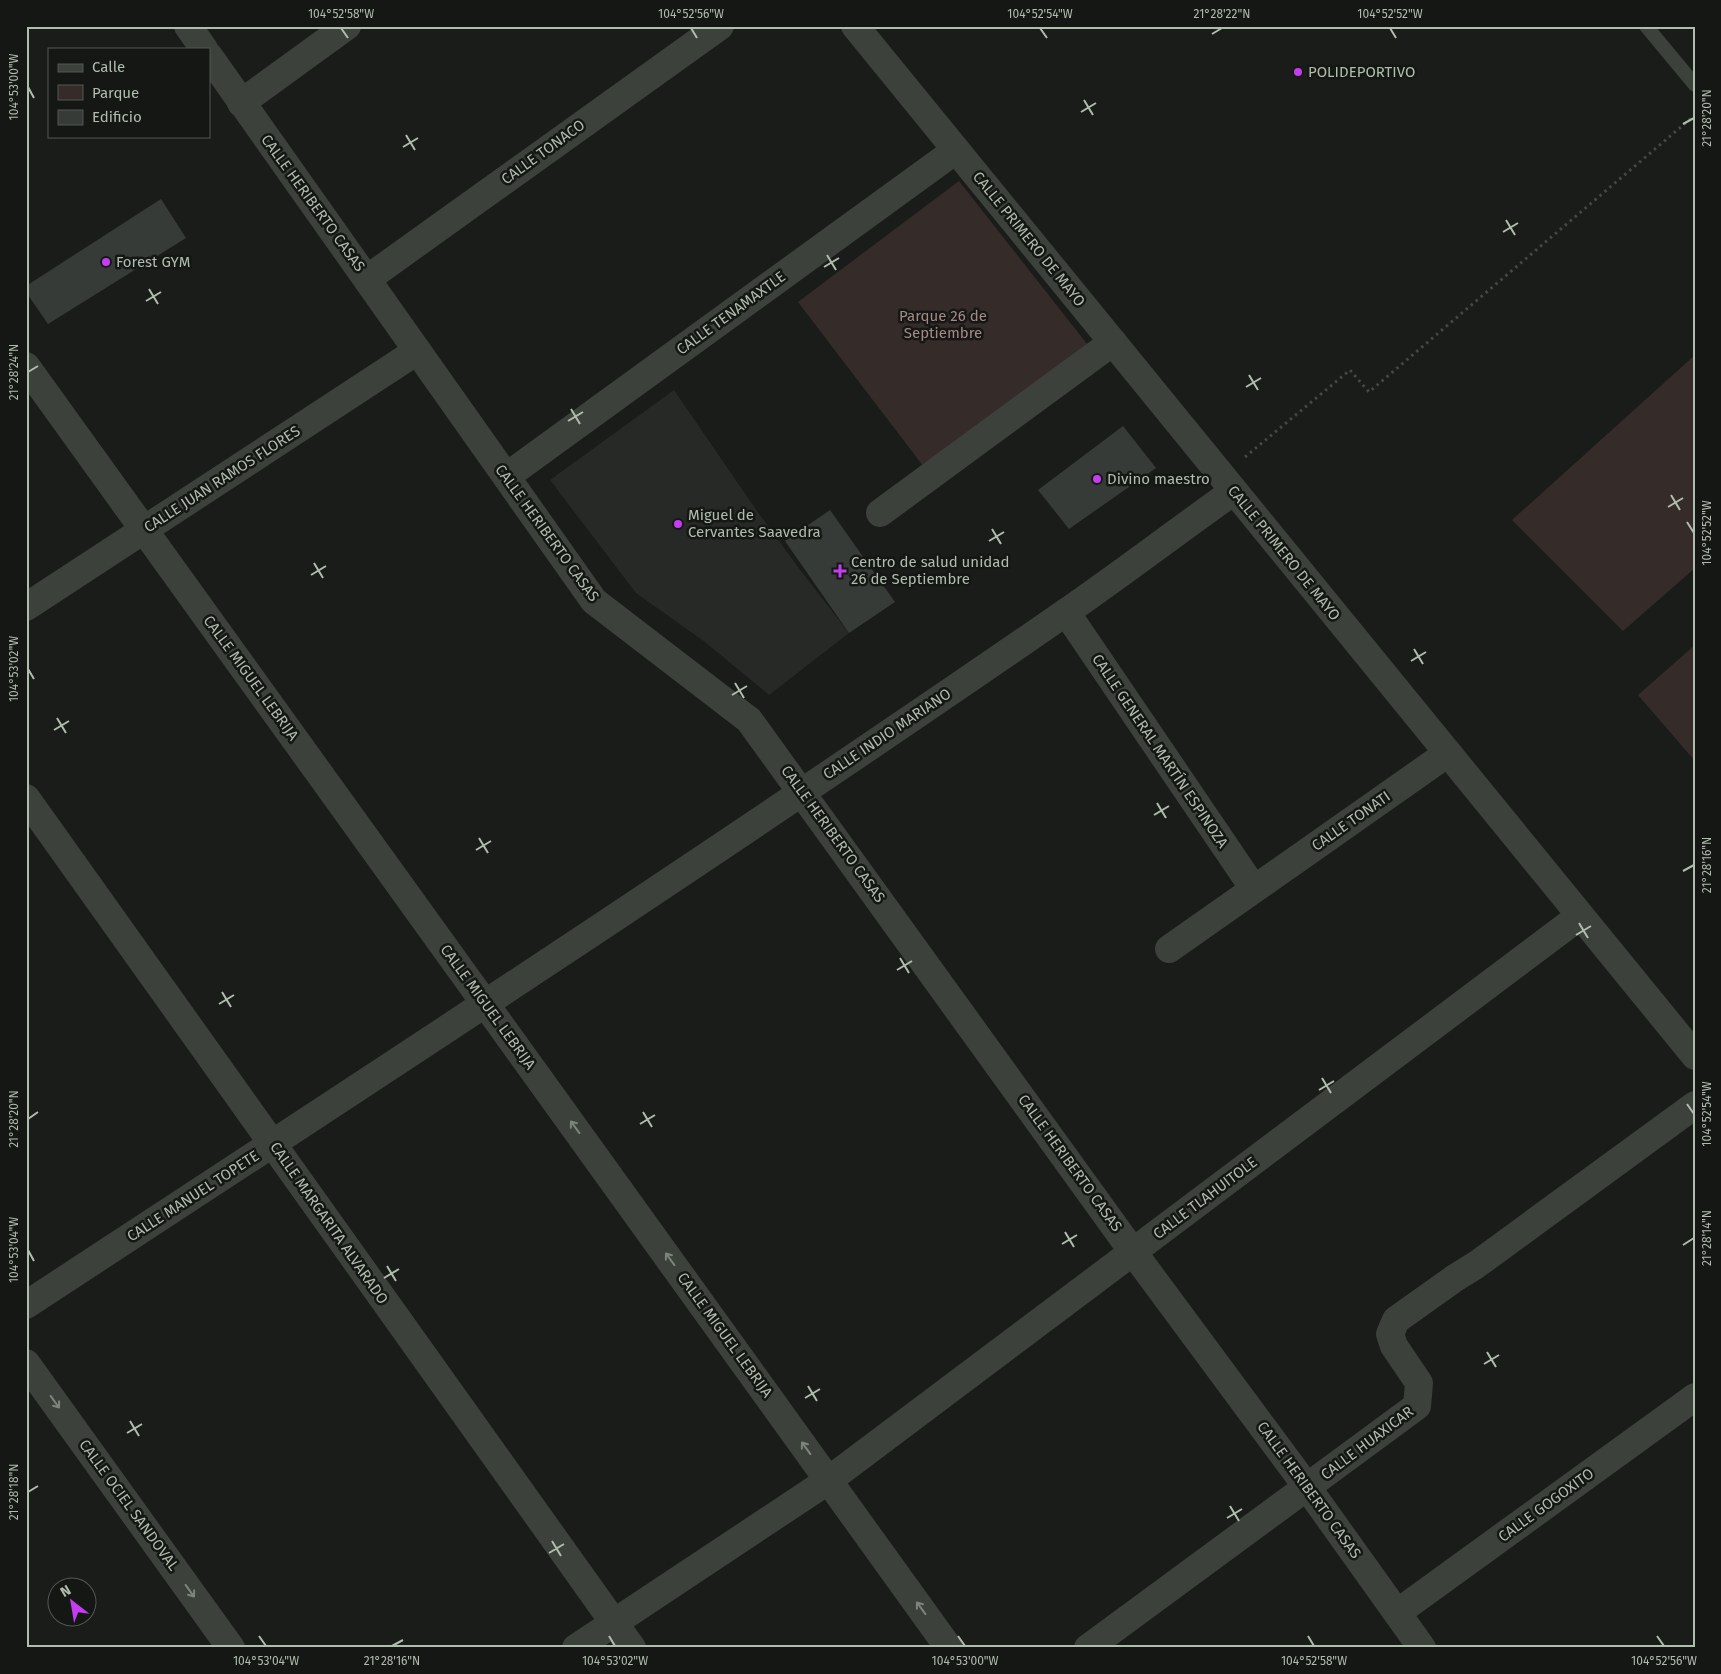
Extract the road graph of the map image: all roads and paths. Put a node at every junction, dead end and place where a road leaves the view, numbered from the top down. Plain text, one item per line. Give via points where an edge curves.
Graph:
1 (188, 26) edge
2 (348, 26) edge
3 (720, 26) edge
4 (855, 26) edge
5 (1646, 26) edge
6 (203, 48) edge
7 (210, 57) edge
8 (1695, 85) edge
9 (241, 103) junction
10 (1695, 116) edge
11 (956, 150) junction
12 (367, 278) junction
13 (1113, 342) junction
14 (417, 351) junction
15 (26, 366) edge
16 (507, 476) junction
17 (1228, 483) junction
18 (880, 513) dead end
19 (145, 530) junction
20 (26, 607) edge
21 (1066, 612) junction
22 (1448, 754) junction
23 (802, 792) junction
24 (26, 798) edge
25 (1254, 889) junction
26 (1580, 916) junction
27 (1169, 949) dead end
28 (486, 1004) junction
29 (1695, 1056) edge
30 (1695, 1105) edge
31 (273, 1144) junction
32 (1134, 1252) junction
33 (26, 1305) edge
34 (26, 1363) edge
35 (1695, 1397) edge
36 (829, 1480) junction
37 (1307, 1487) junction
38 (1397, 1613) junction
39 (614, 1622) junction
40 (231, 1648) edge
41 (576, 1648) edge
42 (632, 1648) edge
43 (949, 1648) edge
44 (1088, 1648) edge
45 (1422, 1648) edge

1 - 6 street
2 - 9 street
3 - 12 street, CALLE TONACO
4 - 11 street, CALLE PRIMERO DE MAYO
5 - 8 lane
7 - 9 street, CALLE HERIBERTO CASAS
9 - 12 street, CALLE HERIBERTO CASAS
10 - 17 path via 1369,392 1350,370
11 - 13 street, CALLE PRIMERO DE MAYO
11 - 16 street, CALLE TENAMAXTLE
12 - 14 street, CALLE HERIBERTO CASAS
13 - 17 street, CALLE PRIMERO DE MAYO
13 - 18 street
14 - 16 street, CALLE HERIBERTO CASAS
14 - 19 street, CALLE JUAN RAMOS FLORES
15 - 19 street, CALLE MIGUEL LEBRIJA
16 - 23 street, CALLE HERIBERTO CASAS via 594,601 750,720
17 - 21 street, CALLE INDIO MARIANO
17 - 22 street, CALLE PRIMERO DE MAYO
19 - 20 street, CALLE JUAN RAMOS FLORES
19 - 28 street, CALLE MIGUEL LEBRIJA
21 - 23 street, CALLE INDIO MARIANO
21 - 25 street, CALLE GENERAL MARTÍN ESPINOZA
22 - 25 street, CALLE TONATI
22 - 26 street, CALLE PRIMERO DE MAYO
23 - 28 street, CALLE INDIO MARIANO
23 - 32 street, CALLE HERIBERTO CASAS
24 - 31 street, CALLE MARGARITA ALVARADO
25 - 27 street, CALLE TONATI
26 - 29 street, CALLE PRIMERO DE MAYO
26 - 32 street, CALLE TLAHUITOLE
28 - 31 street, CALLE MANUEL TOPETE
36 -> 28 street, CALLE MIGUEL LEBRIJA
30 - 37 street, CALLE HUAXICAR via 1396,1320 1390,1334 1394,1346 1419,1383 1417,1406
31 - 33 street, CALLE MANUEL TOPETE
31 - 39 street, CALLE MARGARITA ALVARADO
32 - 36 street, CALLE TLAHUITOLE
32 - 37 street, CALLE HERIBERTO CASAS
34 -> 40 street, CALLE OCIEL SANDOVAL
35 - 38 street, CALLE GOGOXITO
36 - 39 street, CALLE TLAHUITOLE
43 -> 36 street, CALLE MIGUEL LEBRIJA
37 - 38 street, CALLE HERIBERTO CASAS
37 - 44 street, CALLE HUAXICAR
38 - 45 street, CALLE HERIBERTO CASAS
39 - 41 street, CALLE TLAHUITOLE
39 - 42 street, CALLE MARGARITA ALVARADO

